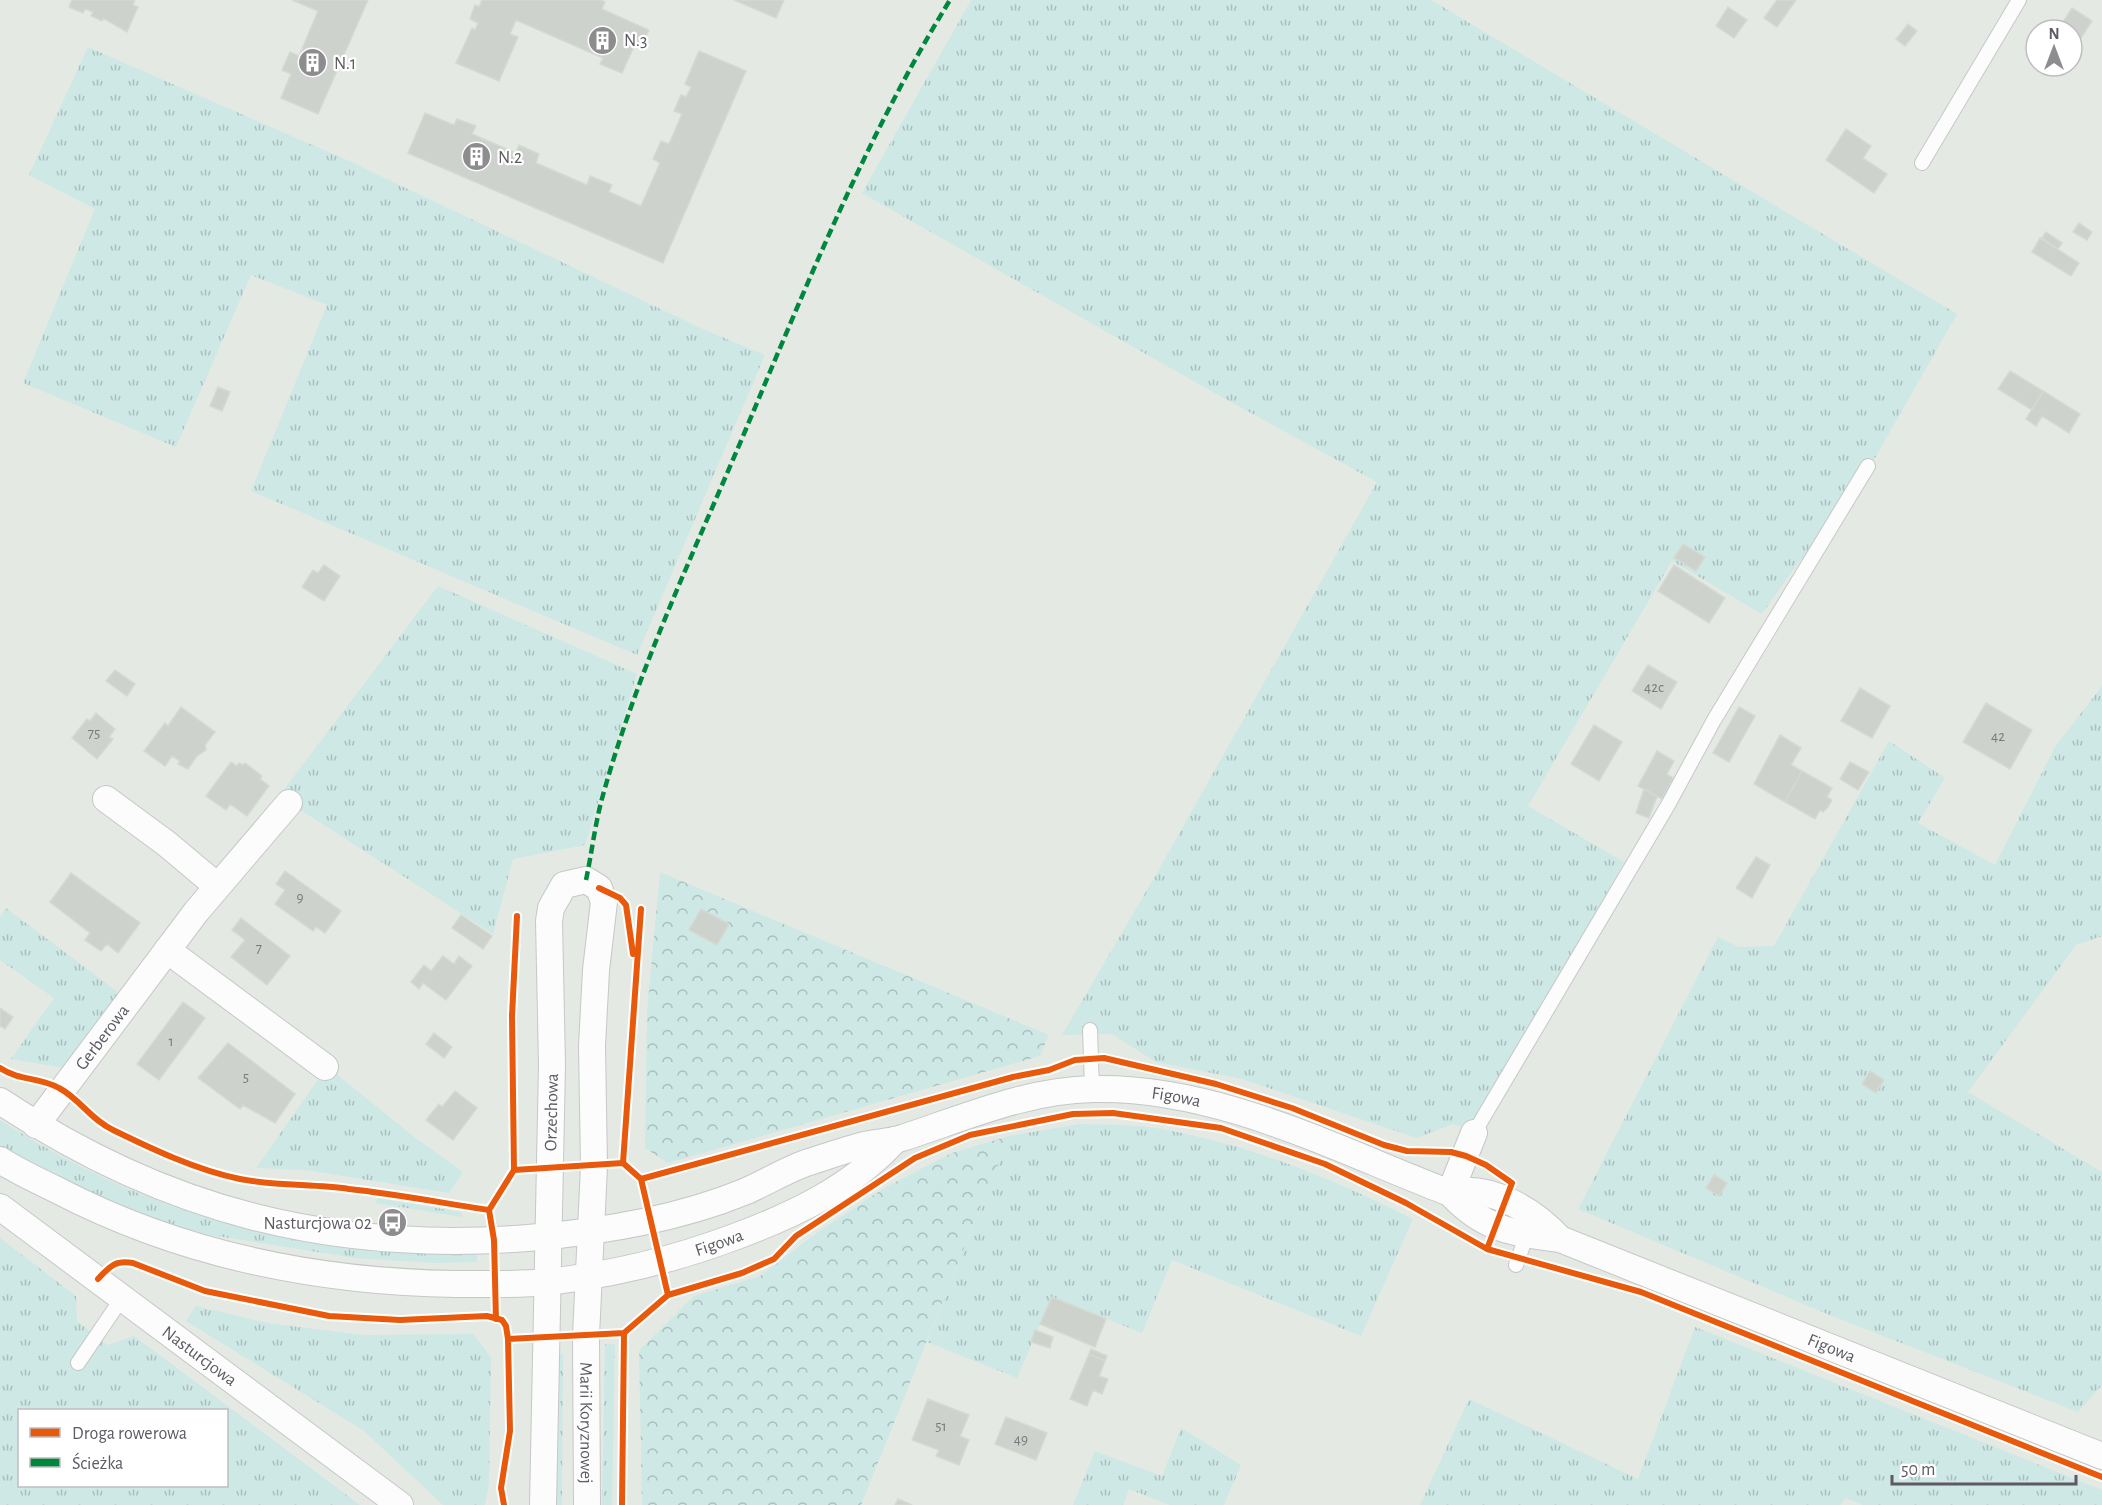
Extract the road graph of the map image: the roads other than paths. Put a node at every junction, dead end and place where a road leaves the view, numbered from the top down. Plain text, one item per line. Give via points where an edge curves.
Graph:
1 (2019, 0) edge
2 (1922, 163) dead end
3 (1868, 466) dead end
4 (106, 799) dead end
5 (289, 803) dead end
6 (216, 886) junction
7 (167, 950) junction
8 (1090, 1030) dead end
9 (325, 1067) dead end
10 (1092, 1089) junction
11 (0, 1101) edge
12 (36, 1125) junction
13 (1474, 1132) joint
14 (896, 1140) junction
15 (0, 1160) edge
16 (1450, 1193) junction
17 (0, 1207) edge
18 (1530, 1225) junction
19 (592, 1233) junction
20 (549, 1236) junction
21 (1516, 1265) dead end
22 (588, 1276) junction
23 (547, 1282) junction
24 (122, 1298) junction
25 (78, 1363) dead end
26 (2102, 1456) edge
27 (400, 1505) edge
28 (543, 1505) edge
29 (587, 1505) edge

1 - 2 lane
3 - 13 lane via 1714,720 1668,805
4 - 6 street
5 - 6 street, Gerberowa
6 - 7 street, Gerberowa
7 - 9 street
7 - 12 street, Gerberowa
8 - 10 lane
10 - 14 street, Figowa via 1006,1103
10 - 16 street, Figowa via 1158,1094 1256,1118
11 - 12 street, Figowa
12 - 20 street, Figowa via 91,1156 175,1193 300,1228 442,1242
13 - 16 street
14 - 19 street, Figowa via 867,1144 801,1165 742,1193 650,1221
14 - 22 street, Figowa via 846,1182 794,1214 686,1255
15 - 23 street, Figowa via 81,1203 171,1241 301,1272 419,1284
16 - 18 street, Figowa via 1468,1213 1503,1230
17 - 24 street, Nasturcjowa
18 - 21 lane
18 - 26 street, Figowa
19 - 20 street, Figowa
19 - 20 street, Orzechowa via 592,1046 604,902 596,885 586,880 564,885 551,908
19 - 22 street, Marii Koryznowej
20 - 23 street, Orzechowa
22 - 23 street, Figowa
22 - 29 street, Marii Koryznowej
23 - 28 street
24 - 25 lane
24 - 27 street, Nasturcjowa

